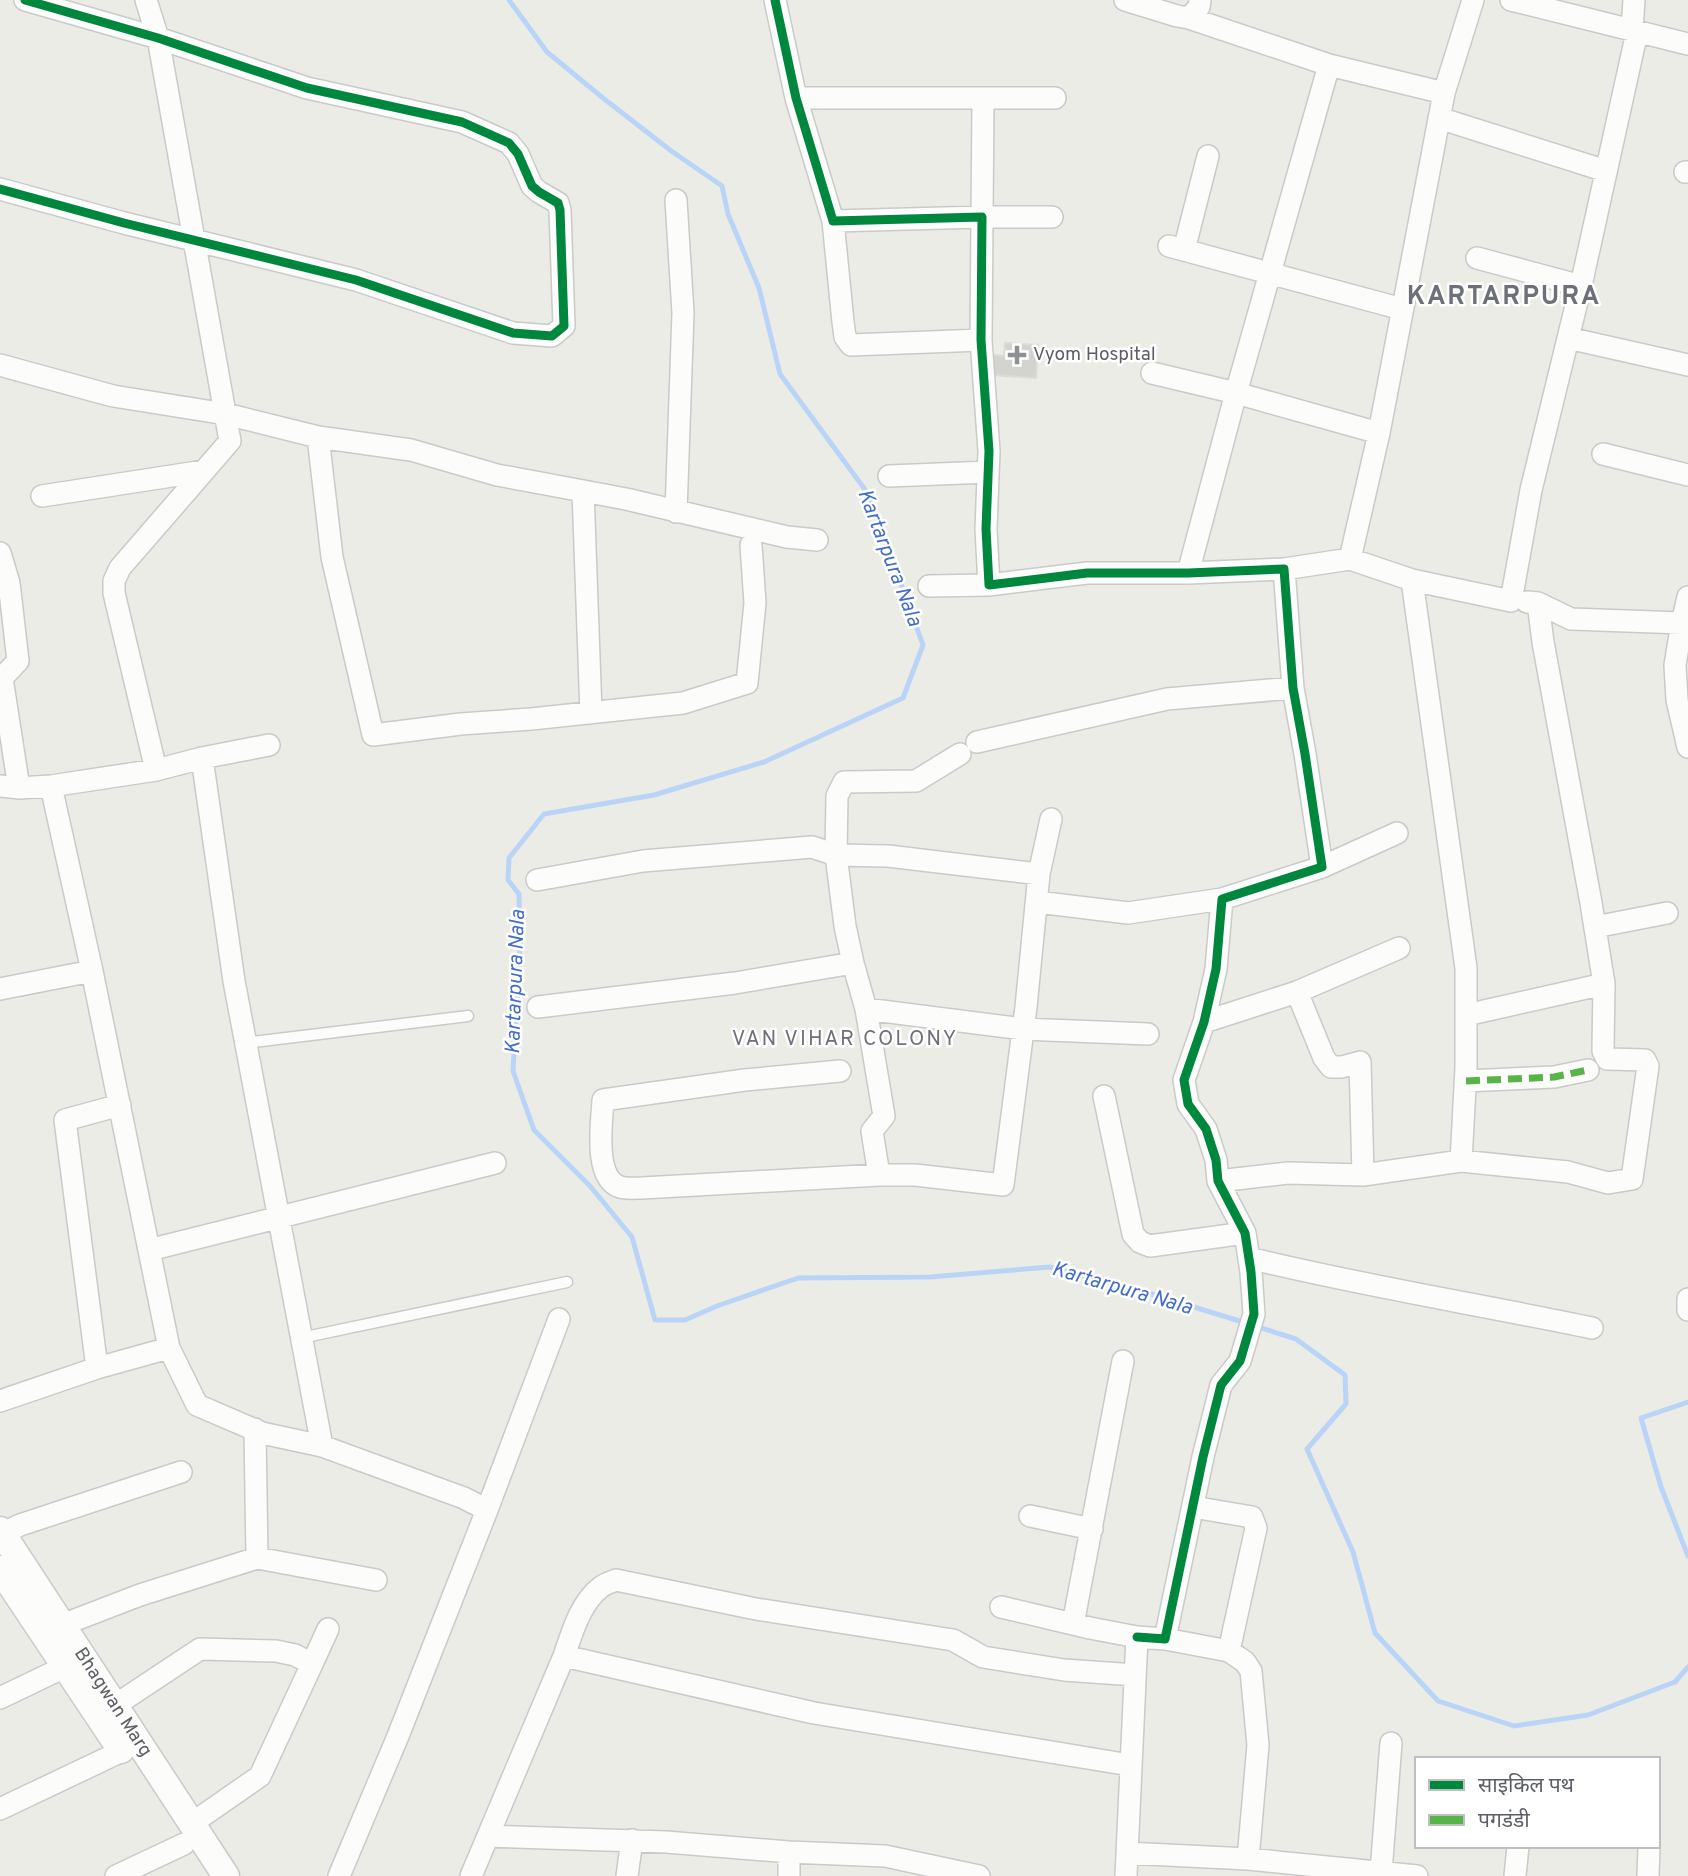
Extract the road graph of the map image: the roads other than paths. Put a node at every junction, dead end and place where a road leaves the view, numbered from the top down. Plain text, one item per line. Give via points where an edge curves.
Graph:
1 (25, 0) edge
2 (146, 0) edge
3 (775, 0) edge
4 (1125, 0) edge
5 (1473, 0) edge
6 (1511, 0) edge
7 (1634, 0) edge
8 (1195, 9) edge
9 (1634, 31) junction
10 (158, 38) junction
11 (1688, 44) edge
12 (1329, 65) junction
13 (1444, 93) junction
14 (796, 98) junction
15 (983, 98) junction
16 (1055, 98) dead end
17 (1439, 118) junction
18 (1208, 156) dead end
19 (1606, 171) junction
20 (0, 189) edge
21 (676, 200) dead end
22 (982, 217) junction
23 (1052, 218) dead end
24 (833, 221) junction
25 (193, 239) junction
26 (1477, 258) dead end
27 (1270, 274) junction
28 (1581, 286) junction
29 (1402, 309) junction
30 (1568, 338) junction
31 (981, 340) junction
32 (0, 365) edge
33 (1688, 365) edge
34 (1152, 373) dead end
35 (1236, 393) junction
36 (226, 414) junction
37 (1379, 433) junction
38 (318, 437) junction
39 (1603, 454) dead end
40 (204, 471) junction
41 (988, 472) junction
42 (1688, 475) edge
43 (889, 476) dead end
44 (583, 491) junction
45 (42, 496) dead end
46 (676, 512) junction
47 (817, 540) dead end
48 (751, 545) dead end
49 (0, 553) edge
50 (1350, 559) junction
51 (1284, 569) junction
52 (1188, 573) junction
53 (1412, 580) junction
54 (989, 585) junction
55 (929, 586) dead end
56 (1688, 597) edge
57 (1511, 601) junction
58 (1538, 603) junction
59 (1685, 626) edge
60 (1, 678) edge
61 (1293, 688) junction
62 (591, 713) junction
63 (269, 745) dead end
64 (1688, 747) edge
65 (201, 758) junction
66 (156, 770) junction
67 (51, 786) junction
68 (9, 787) edge
69 (1051, 819) dead end
70 (1397, 833) dead end
71 (836, 855) junction
72 (1322, 867) junction
73 (1039, 874) junction
74 (537, 880) dead end
75 (1222, 899) junction
76 (1037, 902) junction
77 (1667, 913) dead end
78 (1595, 928) junction
79 (1399, 948) dead end
80 (853, 963) junction
81 (92, 971) junction
82 (1604, 984) junction
83 (0, 989) edge
84 (1297, 992) junction
85 (538, 1007) dead end
86 (866, 1009) junction
87 (1466, 1015) junction
88 (468, 1016) dead end
89 (1204, 1022) junction
90 (1023, 1029) junction
91 (1148, 1034) dead end
92 (245, 1043) junction
93 (1588, 1070) dead end
94 (840, 1071) dead end
95 (1466, 1081) junction
96 (1104, 1096) dead end
97 (120, 1105) junction
98 (1461, 1161) junction
99 (495, 1163) dead end
100 (879, 1175) junction
101 (1363, 1175) junction
102 (1218, 1181) junction
103 (278, 1218) junction
104 (1245, 1233) junction
105 (149, 1250) junction
106 (1249, 1258) junction
107 (567, 1282) dead end
108 (1688, 1299) edge
109 (1688, 1310) edge
110 (559, 1319) dead end
111 (1592, 1328) dead end
112 (301, 1338) junction
113 (169, 1348) junction
114 (1123, 1361) dead end
115 (97, 1368) junction
116 (0, 1401) edge
117 (255, 1429) junction
118 (322, 1446) junction
119 (181, 1472) dead end
120 (1193, 1507) junction
121 (487, 1510) junction
122 (1030, 1516) dead end
123 (1092, 1529) junction
124 (1, 1533) edge
125 (257, 1558) junction
126 (0, 1569) edge
127 (376, 1580) dead end
128 (1001, 1607) dead end
129 (1073, 1624) junction
130 (62, 1625) junction
131 (328, 1629) dead end
132 (1137, 1637) junction
133 (1165, 1639) junction
134 (1229, 1651) junction
135 (564, 1656) junction
136 (74, 1662) junction
137 (312, 1664) junction
138 (1135, 1675) junction
139 (0, 1698) edge
140 (114, 1706) junction
141 (1391, 1743) dead end
142 (122, 1751) junction
143 (1130, 1765) junction
144 (0, 1810) edge
145 (188, 1834) junction
146 (488, 1836) junction
147 (632, 1840) junction
148 (1518, 1848) edge
149 (1649, 1848) edge
150 (789, 1852) junction
151 (1127, 1853) junction
152 (1248, 1859) junction
153 (884, 1866) edge
154 (1381, 1872) junction
155 (116, 1876) edge
156 (206, 1876) edge
157 (226, 1876) edge
158 (339, 1876) edge
159 (471, 1876) edge
160 (627, 1876) edge
161 (789, 1876) edge
162 (979, 1876) edge
163 (1126, 1876) edge
164 (1417, 1876) edge
165 (1516, 1876) edge
166 (1648, 1876) edge

1 - 10 street
2 - 10 street
3 - 14 street
4 - 8 street via 1177,16
5 - 13 street
6 - 9 street
7 - 9 street
8 - 12 street
9 - 11 street
9 - 19 street
10 - 25 street
10 - 25 street via 307,88 462,122 509,143 532,186 558,203 564,326 552,335 513,333 356,280
12 - 13 street
12 - 27 street
13 - 17 street
14 - 15 street
14 - 24 street
15 - 16 street
15 - 22 street
17 - 19 street
17 - 29 street
18 - 27 street via 1177,248
19 - 28 street
20 - 25 street
21 - 46 street via 683,313
22 - 23 street
22 - 24 street
22 - 31 street
24 - 31 street via 845,337 851,345
25 - 36 street
26 - 28 street
27 - 29 street
27 - 35 street
28 - 30 street
29 - 37 street
30 - 33 street
30 - 57 street via 1531,490
31 - 41 street
32 - 36 street via 113,396
34 - 35 street
35 - 37 street
35 - 52 street
36 - 38 street
36 - 40 street via 230,441
37 - 50 street
38 - 44 street via 411,450 497,475
38 - 62 street via 332,557 373,735
39 - 42 street
40 - 45 street
40 - 66 street via 120,568 114,581
41 - 43 street
41 - 54 street
44 - 46 street
44 - 62 street
46 - 47 street
48 - 62 street via 755,603 747,683 683,703
49 - 60 street via 9,583 18,661
50 - 51 street
50 - 53 street
51 - 52 street
51 - 61 street
52 - 54 street via 1087,573
53 - 57 street
53 - 87 street via 1466,968
54 - 55 street
56 - 59 street
57 - 58 street
58 - 59 street via 1571,619
58 - 78 street
59 - 64 street via 1675,664 1677,700
60 - 68 street
61 - 71 street via 1167,699 968,748 916,781 844,782 837,796
61 - 72 street
63 - 65 street
65 - 66 street
65 - 92 street
66 - 67 street
67 - 68 street
67 - 81 street
69 - 73 street
70 - 72 street
71 - 73 street via 888,856
71 - 74 street via 812,847 643,861
71 - 80 street
72 - 75 street
73 - 76 street
75 - 76 street via 1128,913
75 - 89 street via 1216,970
76 - 90 street
77 - 78 street
78 - 82 street
79 - 84 street
80 - 85 street
80 - 86 street
81 - 83 street
81 - 97 street
82 - 87 street
82 - 98 street via 1603,1051 1607,1059 1645,1060 1648,1066 1632,1179 1608,1183 1568,1172
84 - 89 street
84 - 101 street via 1331,1067 1360,1062
86 - 90 street
86 - 100 street via 884,1116 872,1131
87 - 95 street
88 - 92 lane
89 - 102 street via 1184,1080 1188,1104 1206,1129
90 - 91 street
90 - 100 street via 1003,1185
92 - 103 street
93 - 95 street via 1554,1077
94 - 100 street via 603,1100 601,1157 609,1178 618,1187 630,1188
95 - 98 street
96 - 104 street via 1133,1234 1140,1242 1150,1246
97 - 105 street
97 - 115 street via 65,1120
98 - 101 street
99 - 103 street
101 - 102 street via 1288,1173
102 - 104 street
103 - 105 street
103 - 112 street
104 - 106 street
105 - 113 street
106 - 111 street
106 - 120 street via 1254,1314 1240,1361 1221,1385
107 - 112 lane
108 - 109 street
110 - 121 street
112 - 118 street
113 - 115 street
113 - 117 street via 197,1405
114 - 123 street
115 - 116 street
117 - 118 street
117 - 125 street
118 - 121 street
119 - 124 street
120 - 133 street
120 - 134 street via 1252,1517 1256,1528
121 - 158 street
122 - 123 street
123 - 129 street
124 - 130 street, Bhagwan Marg
125 - 127 street
125 - 130 street
126 - 136 street, Bhagwan Marg
128 - 129 street
129 - 132 street
130 - 136 street, Bhagwan Marg
131 - 137 street
132 - 133 street
132 - 138 street
133 - 134 street
134 - 152 street via 1251,1671 1258,1745
135 - 138 street via 589,1601 601,1587 616,1580 756,1609 953,1640 983,1657
135 - 143 street via 814,1713
135 - 146 street
136 - 139 street
136 - 140 street, Bhagwan Marg
136 - 142 street, Bhagwan Marg
137 - 140 street via 276,1651 200,1648
137 - 145 street via 260,1776
138 - 143 street
140 - 145 street, Bhagwan Marg
141 - 154 street
142 - 144 street
142 - 145 street, Bhagwan Marg
143 - 151 street
145 - 155 street
145 - 156 street, Bhagwan Marg
145 - 157 street, Bhagwan Marg
146 - 147 street
146 - 159 street
147 - 150 street
147 - 160 street
148 - 165 street
149 - 166 street
150 - 153 street
150 - 161 street
151 - 152 street
151 - 163 street
152 - 154 street
153 - 162 street
154 - 164 street

